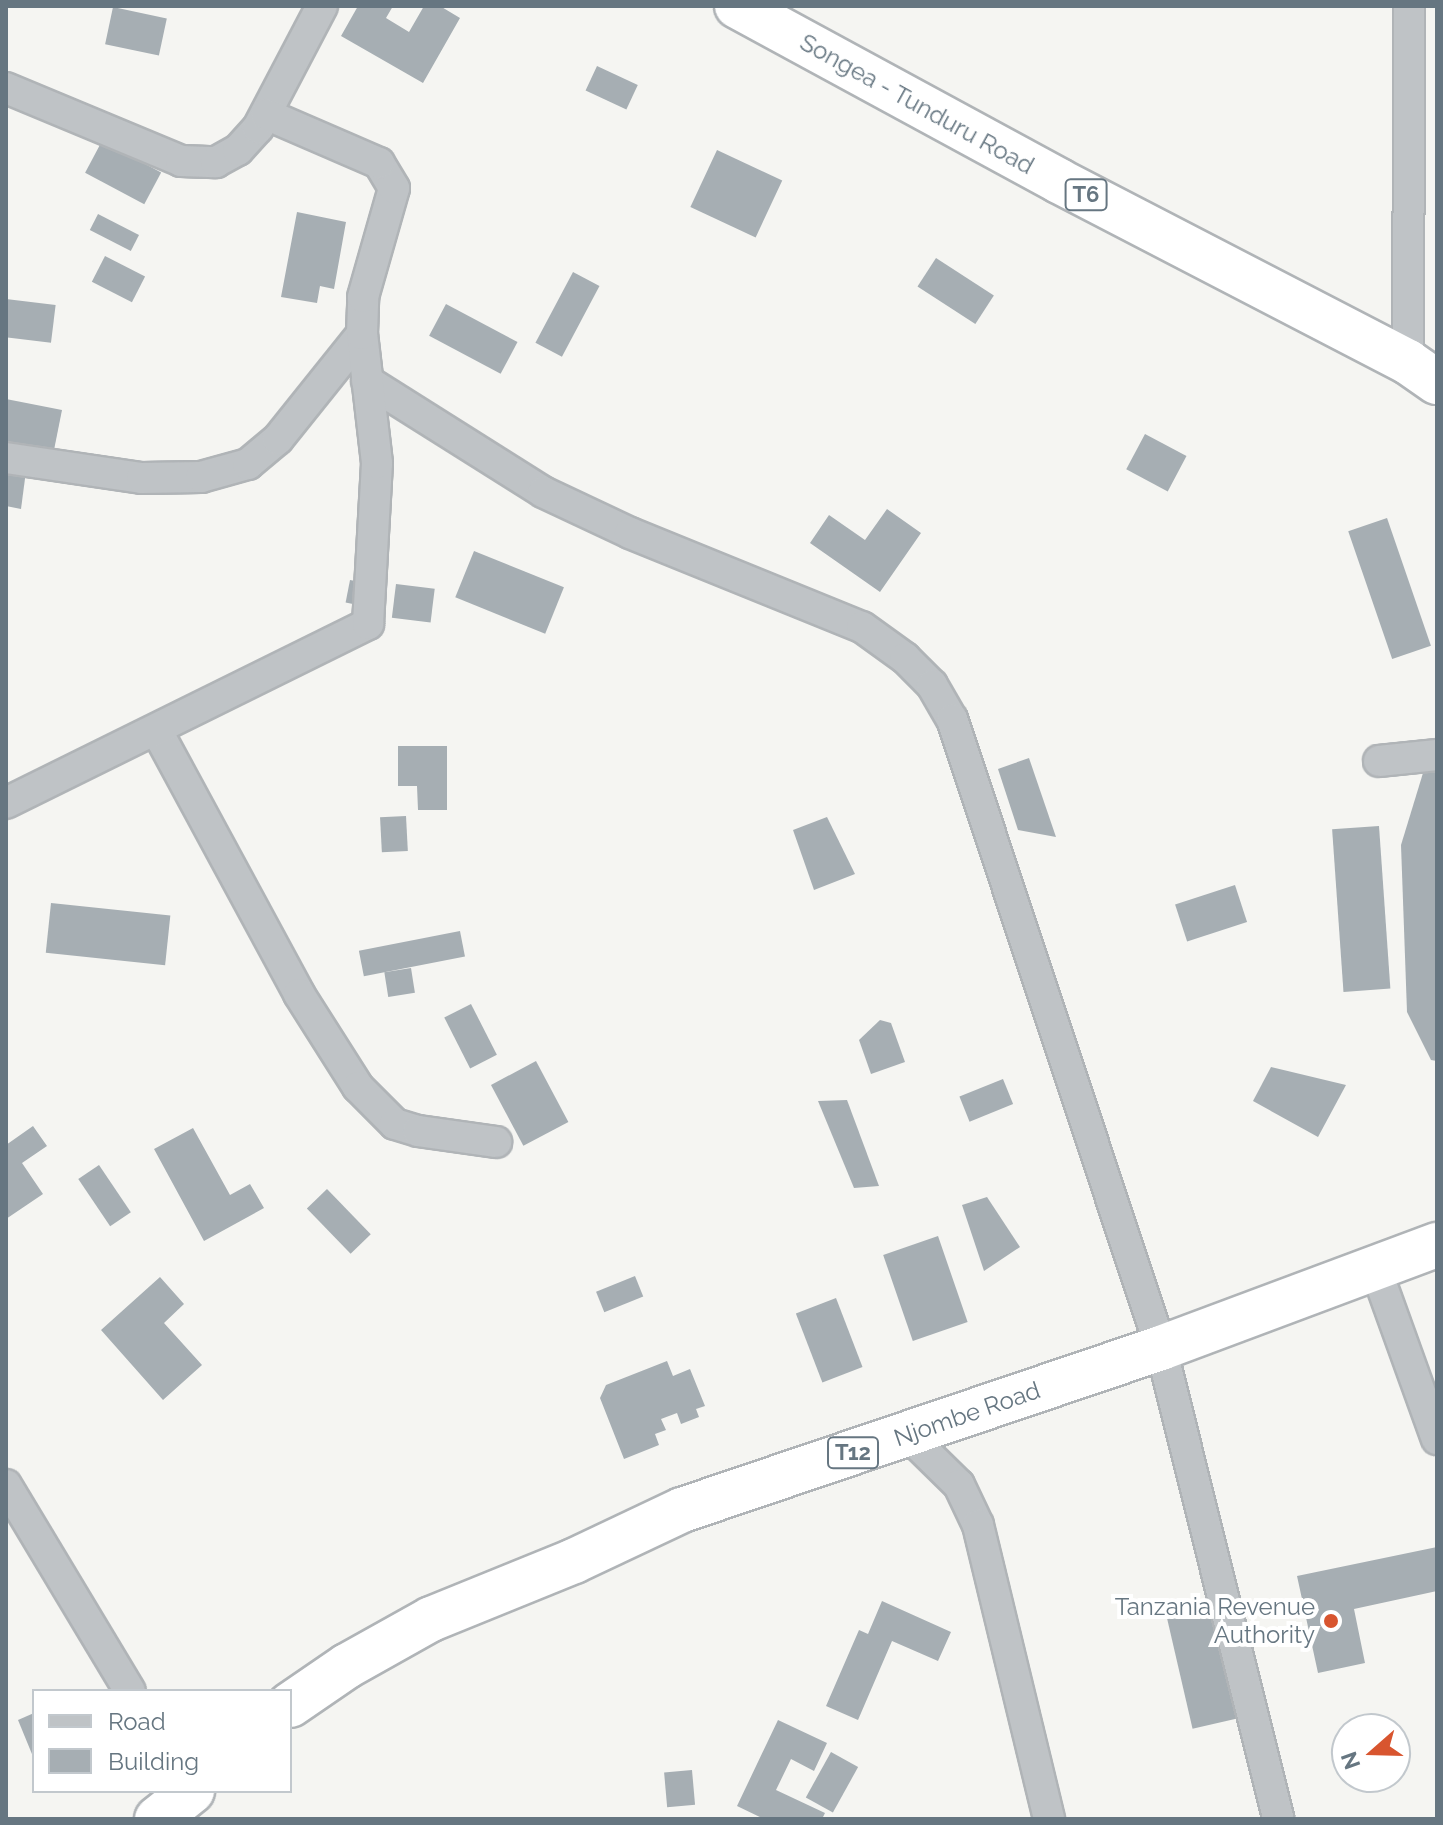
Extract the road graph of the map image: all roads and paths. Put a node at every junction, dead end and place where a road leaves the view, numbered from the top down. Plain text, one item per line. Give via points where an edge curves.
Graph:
1 (322, 6) edge
2 (737, 6) edge
3 (1409, 6) edge
4 (6, 88) edge
5 (266, 114) junction
6 (362, 334) junction
7 (1422, 372) edge
8 (367, 381) junction
9 (6, 458) edge
10 (157, 731) junction
11 (1437, 755) edge
12 (1379, 761) dead end
13 (6, 803) edge
14 (496, 1142) dead end
15 (1437, 1245) edge
16 (1375, 1267) junction
17 (1161, 1348) junction
18 (908, 1435) junction
19 (1437, 1439) edge
20 (6, 1485) edge
21 (129, 1689) edge
22 (292, 1704) edge
23 (1049, 1819) edge
24 (1278, 1819) edge

1 - 5 street
2 - 7 highway, Songea - Tunduru Road / T6
3 - 7 street
4 - 5 street via 199,164 238,150
5 - 6 street via 379,163 389,175 393,200 369,273
6 - 8 street
6 - 9 street via 278,439 248,464 201,477 142,478
8 - 10 street via 377,463 368,624
8 - 17 street via 543,492 862,627 932,685 952,719
10 - 13 street
10 - 14 street via 299,994 358,1087 395,1124
11 - 12 street
15 - 16 highway, Njombe Road / T12
16 - 17 highway, Njombe Road / T12
16 - 19 street
17 - 18 highway, Njombe Road / T12
17 - 24 street
18 - 22 highway, Njombe Road / T12 via 682,1510 431,1619
18 - 23 street via 959,1485 978,1525
20 - 21 street

